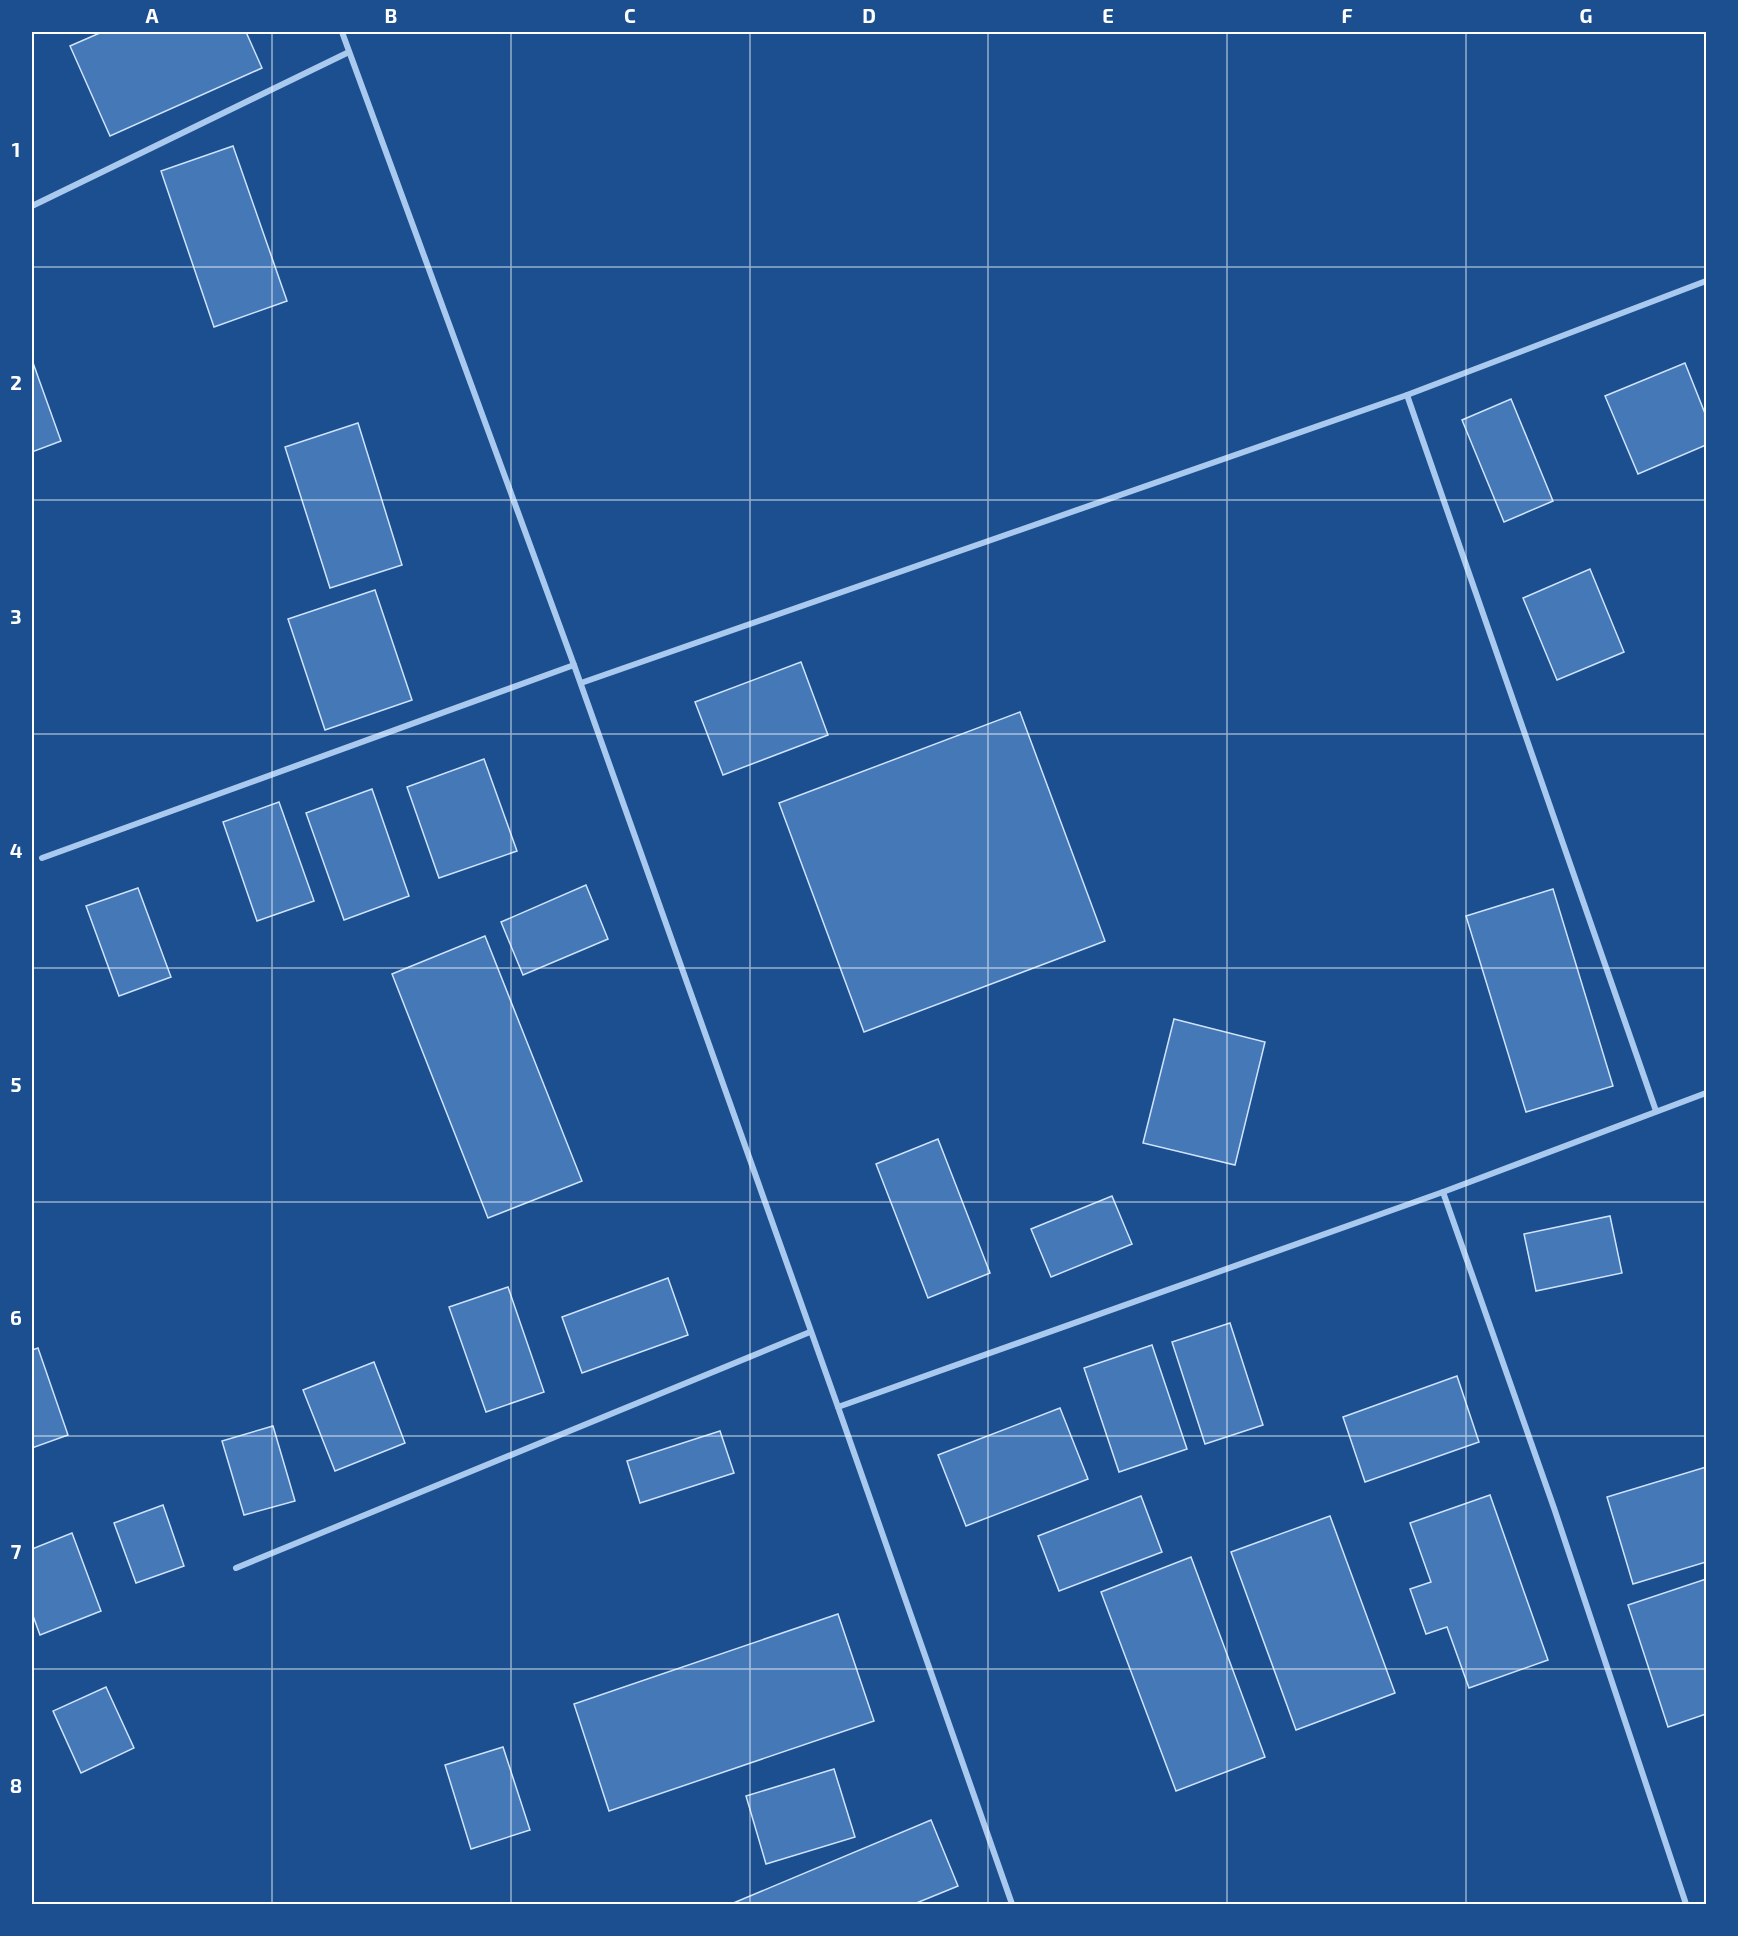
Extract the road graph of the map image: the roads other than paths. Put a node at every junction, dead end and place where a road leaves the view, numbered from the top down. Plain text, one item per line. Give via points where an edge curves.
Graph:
1 (342, 32) edge
2 (350, 52) junction
3 (32, 206) edge
4 (1707, 281) edge
5 (1407, 395) junction
6 (574, 664) junction
7 (580, 683) junction
8 (42, 858) dead end
9 (1707, 1093) edge
10 (1656, 1111) junction
11 (1443, 1192) junction
12 (810, 1332) junction
13 (838, 1407) junction
14 (236, 1568) dead end
15 (1012, 1905) edge
16 (1686, 1905) edge

1 - 2 street
2 - 3 street
2 - 6 street
4 - 5 street
5 - 7 street
5 - 10 street
6 - 7 street
6 - 8 street
7 - 12 street
9 - 10 street
10 - 11 street
11 - 13 street
11 - 16 street via 1554,1508
12 - 13 street
12 - 14 street
13 - 15 street

